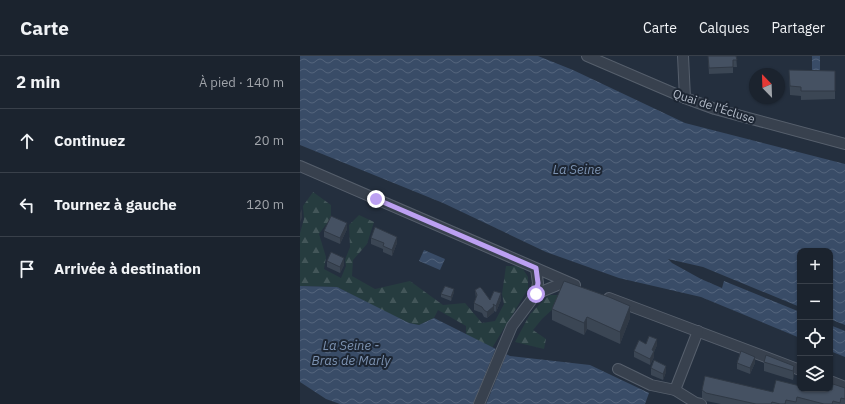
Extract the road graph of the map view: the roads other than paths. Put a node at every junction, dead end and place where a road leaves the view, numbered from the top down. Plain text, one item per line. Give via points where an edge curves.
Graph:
1 (587, 56) edge
2 (683, 56) edge
3 (685, 98) junction
4 (845, 144) edge
5 (300, 166) edge
6 (536, 268) junction
7 (566, 282) junction
8 (588, 290) edge
9 (536, 294) junction
10 (602, 295) edge
11 (698, 331) junction
12 (618, 369) dead end
13 (797, 369) edge
14 (833, 382) edge
15 (845, 387) edge
16 (675, 390) junction
17 (479, 404) edge
18 (701, 404) edge

1 - 3 street, Quai de l'Écluse
2 - 3 street
3 - 4 street, Quai de l'Écluse via 715,109
5 - 6 street
6 - 7 street
6 - 9 street
7 - 8 street
7 - 9 street
9 - 17 street via 512,326
10 - 11 street
11 - 13 street
11 - 16 street
12 - 16 street via 651,385
14 - 15 street
16 - 18 street

